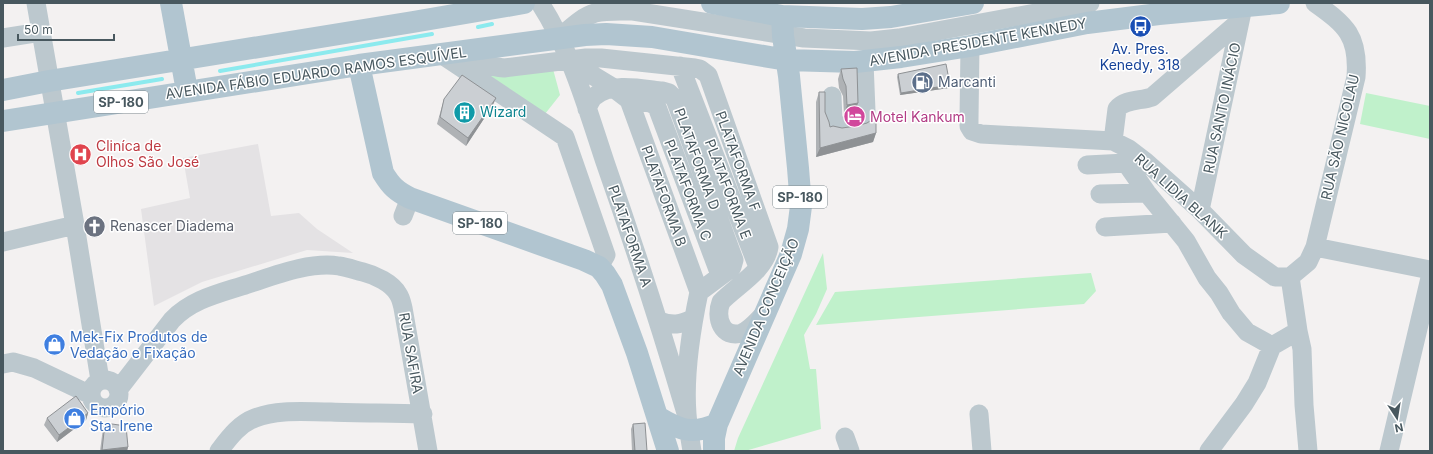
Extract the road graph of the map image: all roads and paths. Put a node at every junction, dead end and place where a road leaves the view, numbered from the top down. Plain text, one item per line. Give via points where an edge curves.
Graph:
1 (36, 3) edge
2 (171, 3) edge
3 (524, 3) edge
4 (540, 3) edge
5 (712, 3) edge
6 (973, 3) edge
7 (1090, 3) edge
8 (1279, 3) edge
9 (1315, 3) edge
10 (1242, 10) edge
11 (783, 18) edge
12 (41, 32) junction
13 (3, 38) edge
14 (559, 38) junction
15 (970, 46) junction
16 (450, 53) junction
17 (182, 59) junction
18 (569, 60) junction
19 (787, 60) junction
20 (864, 62) junction
21 (359, 65) junction
22 (680, 66) junction
23 (49, 80) junction
24 (612, 87) junction
25 (3, 90) edge
26 (188, 91) junction
27 (832, 96) dead end
28 (629, 100) junction
29 (587, 109) junction
30 (55, 113) junction
31 (3, 121) edge
32 (1113, 141) junction
33 (1087, 165) dead end
34 (1147, 193) junction
35 (1100, 194) dead end
36 (1200, 210) junction
37 (1172, 223) junction
38 (75, 225) junction
39 (1105, 227) dead end
40 (3, 242) edge
41 (1315, 246) junction
42 (599, 267) junction
43 (758, 267) junction
44 (1430, 270) edge
45 (720, 275) junction
46 (1290, 277) junction
47 (1430, 278) edge
48 (699, 292) junction
49 (765, 312) junction
50 (694, 318) junction
51 (659, 320) junction
52 (1298, 331) junction
53 (1272, 346) junction
54 (3, 364) edge
55 (111, 385) junction
56 (91, 395) junction
57 (422, 414) junction
58 (979, 414) dead end
59 (659, 422) junction
60 (717, 424) junction
61 (691, 431) edge
62 (219, 451) edge
63 (428, 451) edge
64 (659, 451) edge
65 (668, 451) edge
66 (706, 451) edge
67 (714, 451) edge
68 (982, 451) edge
69 (1209, 451) edge
70 (1308, 451) edge
71 (1389, 451) edge

1 - 12 street
2 - 17 main road
3 - 17 main road, SP-180
4 - 14 street, PLATAFORMA A
5 - 11 main road
6 - 11 main road via 891,17
7 - 11 street via 871,41 827,40
8 - 10 main road, AVENIDA PRESIDENTE KENNEDY
9 - 41 street, RUA SÃO NICOLAU via 1347,29 1357,59 1356,77
10 - 15 main road, AVENIDA PRESIDENTE KENNEDY via 1159,14 1087,23
10 - 32 street via 1152,96 1144,100 1125,102 1117,109
10 - 36 street, RUA SANTO INÁCIO
11 - 14 street via 627,11 595,13
11 - 19 main road, AVENIDA CONCEIÇÃO / SP-180
12 - 13 street
12 - 23 street
14 - 16 main road, AVENIDA FÁBIO EDUARDO RAMOS ESQUÍVEL
14 - 18 street, PLATAFORMA A
14 - 19 main road, AVENIDA PRESIDENTE KENNEDY via 606,34 652,37
15 - 20 main road, AVENIDA PRESIDENTE KENNEDY
15 - 32 street, RUA LIDIA BLANK via 969,126 972,131 981,134
16 - 18 street via 489,66 504,68
16 - 21 main road, AVENIDA FÁBIO EDUARDO RAMOS ESQUÍVEL
16 - 42 street via 565,137 606,255
17 - 23 main road, SP-180
17 - 26 main road
18 - 22 street via 601,58
18 - 24 street
18 - 29 street, PLATAFORMA A
19 - 20 main road, AVENIDA PRESIDENTE KENNEDY
19 - 49 main road, AVENIDA CONCEIÇÃO / SP-180 via 801,206 791,254
20 - 27 street via 865,119 840,127 835,126
21 - 26 main road, AVENIDA FÁBIO EDUARDO RAMOS ESQUÍVEL / SP-180
21 - 42 main road, SP-180 via 383,173 392,187 401,194 407,207 584,260
22 - 43 street, PLATAFORMA E
22 - 43 street, PLATAFORMA F via 700,69 708,75 769,247
23 - 25 main road, SP-180
23 - 30 street
24 - 28 street
24 - 29 street via 595,96
24 - 45 street, PLATAFORMA D via 662,91 675,99 734,260 732,267
26 - 30 main road, AVENIDA FÁBIO EDUARDO RAMOS ESQUÍVEL / SP-180
28 - 45 street, PLATAFORMA C via 651,103 657,107
28 - 48 street, PLATAFORMA B
29 - 51 street, PLATAFORMA A
30 - 31 main road, AVENIDA FÁBIO EDUARDO RAMOS ESQUÍVEL / SP-180
30 - 38 street
32 - 36 street, RUA LIDIA BLANK via 1146,162
33 - 34 street via 1126,163
34 - 35 street
34 - 37 street
36 - 46 street, RUA LIDIA BLANK via 1244,255 1275,278
37 - 39 street
37 - 53 street via 1246,332
38 - 40 street
38 - 55 street via 99,374
41 - 44 street
41 - 46 street, RUA SÃO NICOLAU via 1308,262
42 - 59 main road, SP-180 via 612,285
43 - 49 street via 721,302 719,321 722,328 734,334 750,328
45 - 48 street
46 - 52 street
47 - 71 street
48 - 50 street
49 - 60 main road, AVENIDA CONCEIÇÃO / SP-180
50 - 51 street via 672,325
50 - 61 street via 687,385
51 - 61 street, PLATAFORMA A
52 - 53 street
52 - 70 street via 1302,349
53 - 69 street via 1257,383
54 - 56 street via 13,362 34,368
55 - 56 street via 96,384
55 - 56 street via 118,399 108,407 99,406
55 - 57 street, RUA SAFIRA via 172,320 190,305 266,278 310,266 340,266 367,273 393,287 398,294 404,308
57 - 62 street via 272,414 243,424
57 - 63 street, RUA SAFIRA
58 - 68 street
59 - 61 main road
59 - 64 street
59 - 65 main road, SP-180
60 - 61 main road
60 - 67 main road, AVENIDA CONCEIÇÃO / SP-180
61 - 66 main road via 703,440

